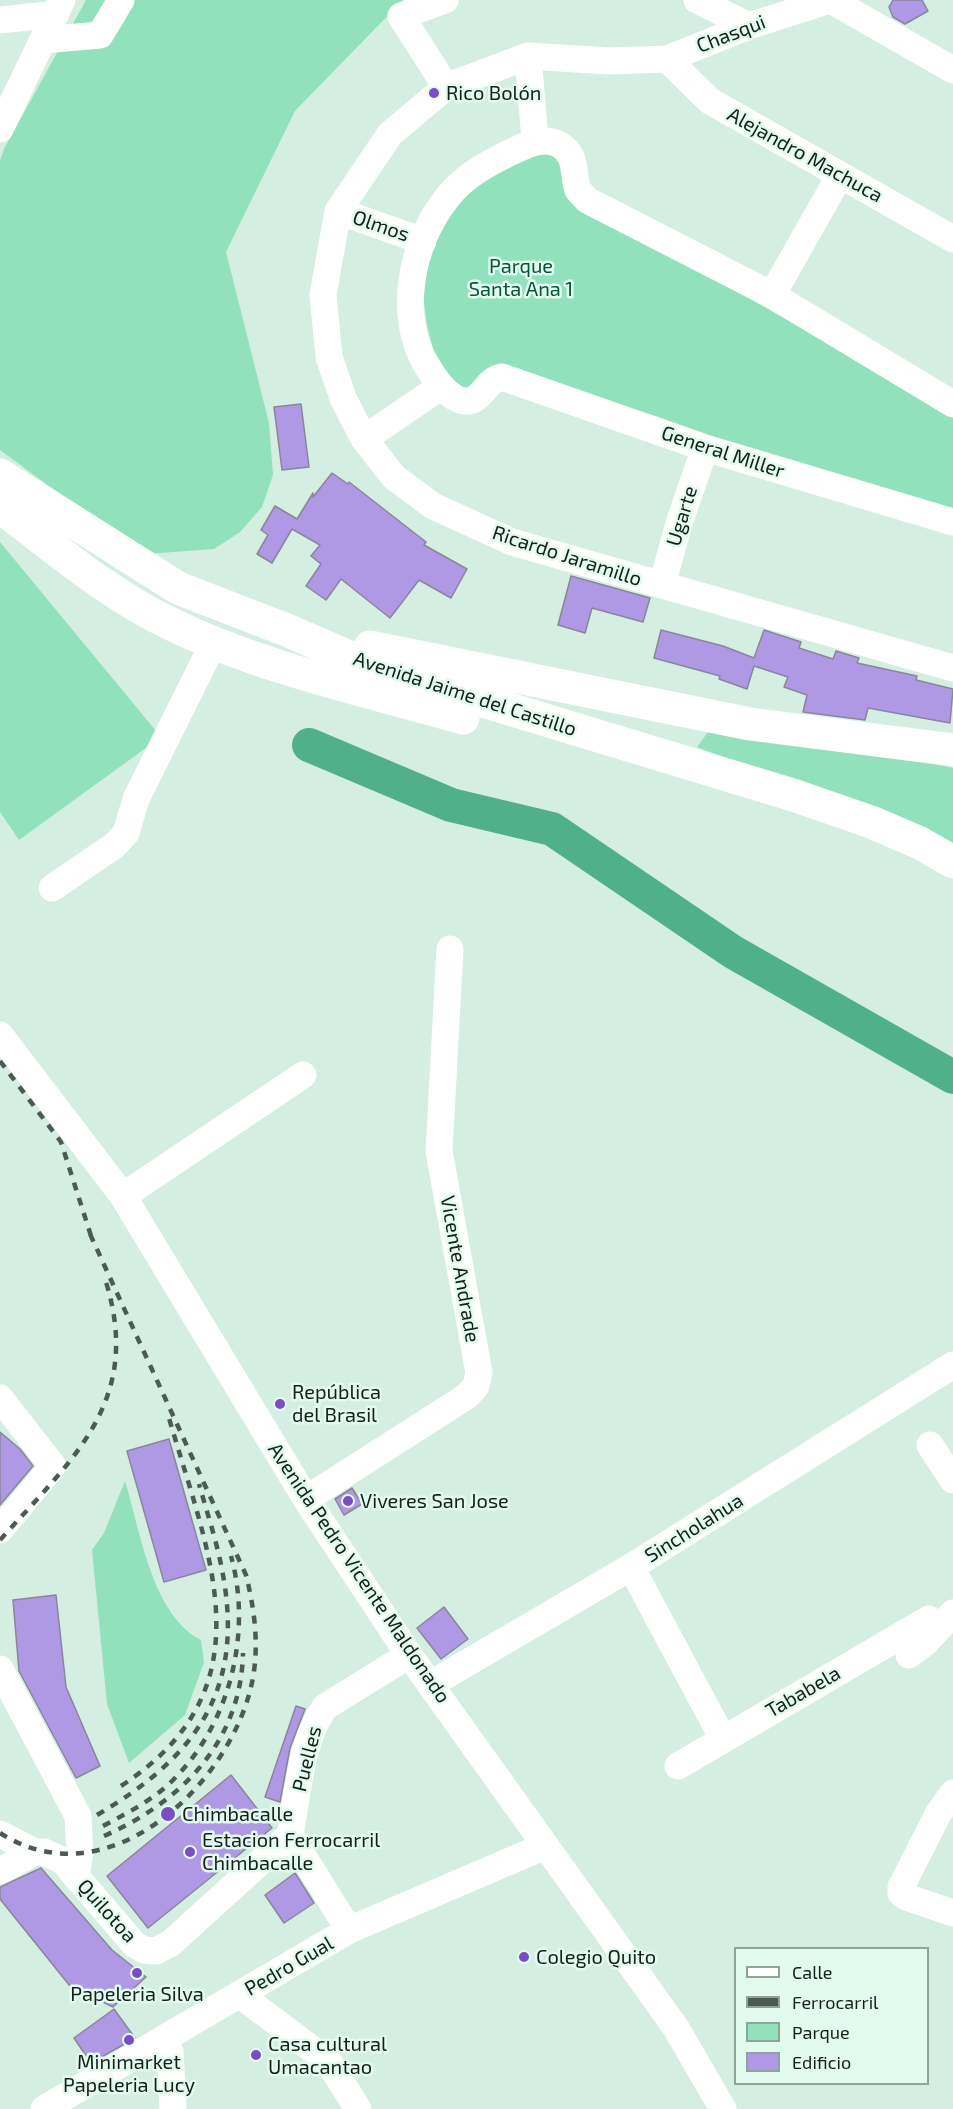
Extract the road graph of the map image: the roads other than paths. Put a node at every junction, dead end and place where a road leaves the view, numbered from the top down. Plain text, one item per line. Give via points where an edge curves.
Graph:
1 (122, 0) edge
2 (445, 0) edge
3 (697, 0) edge
4 (831, 0) edge
5 (59, 7) edge
6 (0, 20) edge
7 (749, 26) junction
8 (43, 40) junction
9 (528, 56) junction
10 (667, 59) junction
11 (953, 70) edge
12 (446, 87) junction
13 (0, 129) edge
14 (535, 140) junction
15 (840, 175) junction
16 (338, 211) junction
17 (953, 239) edge
18 (423, 241) junction
19 (772, 295) junction
20 (440, 387) junction
21 (953, 404) edge
22 (364, 439) junction
23 (705, 448) junction
24 (0, 475) edge
25 (5, 519) edge
26 (953, 522) edge
27 (662, 585) junction
28 (289, 631) junction
29 (214, 642) junction
30 (953, 668) edge
31 (953, 750) edge
32 (953, 862) edge
33 (953, 885) edge
34 (52, 888) dead end
35 (450, 949) dead end
36 (0, 1035) edge
37 (303, 1075) dead end
38 (123, 1196) junction
39 (947, 1378) edge
40 (4, 1411) edge
41 (930, 1444) dead end
42 (953, 1480) edge
43 (306, 1499) junction
44 (0, 1530) edge
45 (631, 1567) junction
46 (941, 1616) edge
47 (408, 1655) junction
48 (909, 1655) dead end
49 (0, 1668) edge
50 (431, 1684) junction
51 (723, 1739) junction
52 (678, 1766) dead end
53 (953, 1793) edge
54 (0, 1834) edge
55 (290, 1835) junction
56 (545, 1846) junction
57 (35, 1852) junction
58 (0, 1871) edge
59 (76, 1877) junction
60 (953, 1913) edge
61 (350, 1930) junction
62 (240, 1995) junction
63 (163, 2040) junction
64 (44, 2109) edge
65 (173, 2109) edge
66 (358, 2109) edge
67 (723, 2109) edge

1 - 8 street via 100,35
2 - 12 street via 401,16
3 - 7 street
4 - 7 street, Chasqui
4 - 11 street
5 - 6 street
5 - 8 street
7 - 10 street, Chasqui
8 - 13 street
9 - 10 street, Ricardo Jaramillo via 609,61
9 - 12 street, Ricardo Jaramillo
9 - 14 street
10 - 15 street, Alejandro Machuca via 710,101
12 - 16 street, Ricardo Jaramillo via 390,134
14 - 18 street via 478,168 446,199
14 - 19 street via 559,145 573,159 578,190 587,200
15 - 17 street, Alejandro Machuca
15 - 19 street
16 - 18 street, Olmos
16 - 22 street, Ricardo Jaramillo via 323,295 329,357 343,398
18 - 20 street via 410,295 411,330
19 - 21 street
20 - 22 street
20 - 23 street, General Miller via 469,402 495,378 502,378
22 - 27 street, Ricardo Jaramillo via 394,477 434,506 512,542
23 - 26 street, General Miller
23 - 27 street, Ugarte
24 - 28 main road, Avenida Jaime del Castillo via 178,588
25 - 29 main road, Avenida Jaime del Castillo via 142,609
27 - 30 street, Ricardo Jaramillo
28 - 31 main road via 750,724
28 - 32 main road, Avenida Jaime del Castillo via 374,668 871,822
29 - 33 main road, Avenida Jaime del Castillo via 313,676 657,773 842,833 897,855
29 - 34 street via 136,799 126,833
35 - 43 street, Vicente Andrade via 439,1151 479,1373 467,1396
36 - 38 street, Avenida Pedro Vicente Maldonado
37 - 38 street
38 - 43 street, Avenida Pedro Vicente Maldonado
39 - 45 street, Sincholahua
40 - 44 street via 53,1466
41 - 42 street
43 - 47 street, Avenida Pedro Vicente Maldonado
45 - 50 street, Sincholahua
45 - 51 street
46 - 48 street via 926,1642
46 - 51 street, Tababela
47 - 50 street, Avenida Pedro Vicente Maldonado
47 - 55 street, Puelles via 337,1699 317,1718 308,1742
49 - 59 street via 78,1816 80,1852
50 - 56 street, Avenida Pedro Vicente Maldonado
51 - 52 street, Tababela
53 - 60 street via 901,1887 906,1897
54 - 57 street, Quilotoa
55 - 59 street, Quilotoa via 171,1943 156,1951 134,1944
55 - 61 street
56 - 61 street, Pedro Gual
56 - 67 street, Avenida Pedro Vicente Maldonado via 676,2028
57 - 58 street
57 - 59 street, Quilotoa via 55,1856
61 - 62 street, Pedro Gual
62 - 63 street, Pedro Gual
62 - 66 street via 328,2061
63 - 64 street, Pedro Gual
63 - 65 street via 170,2052

